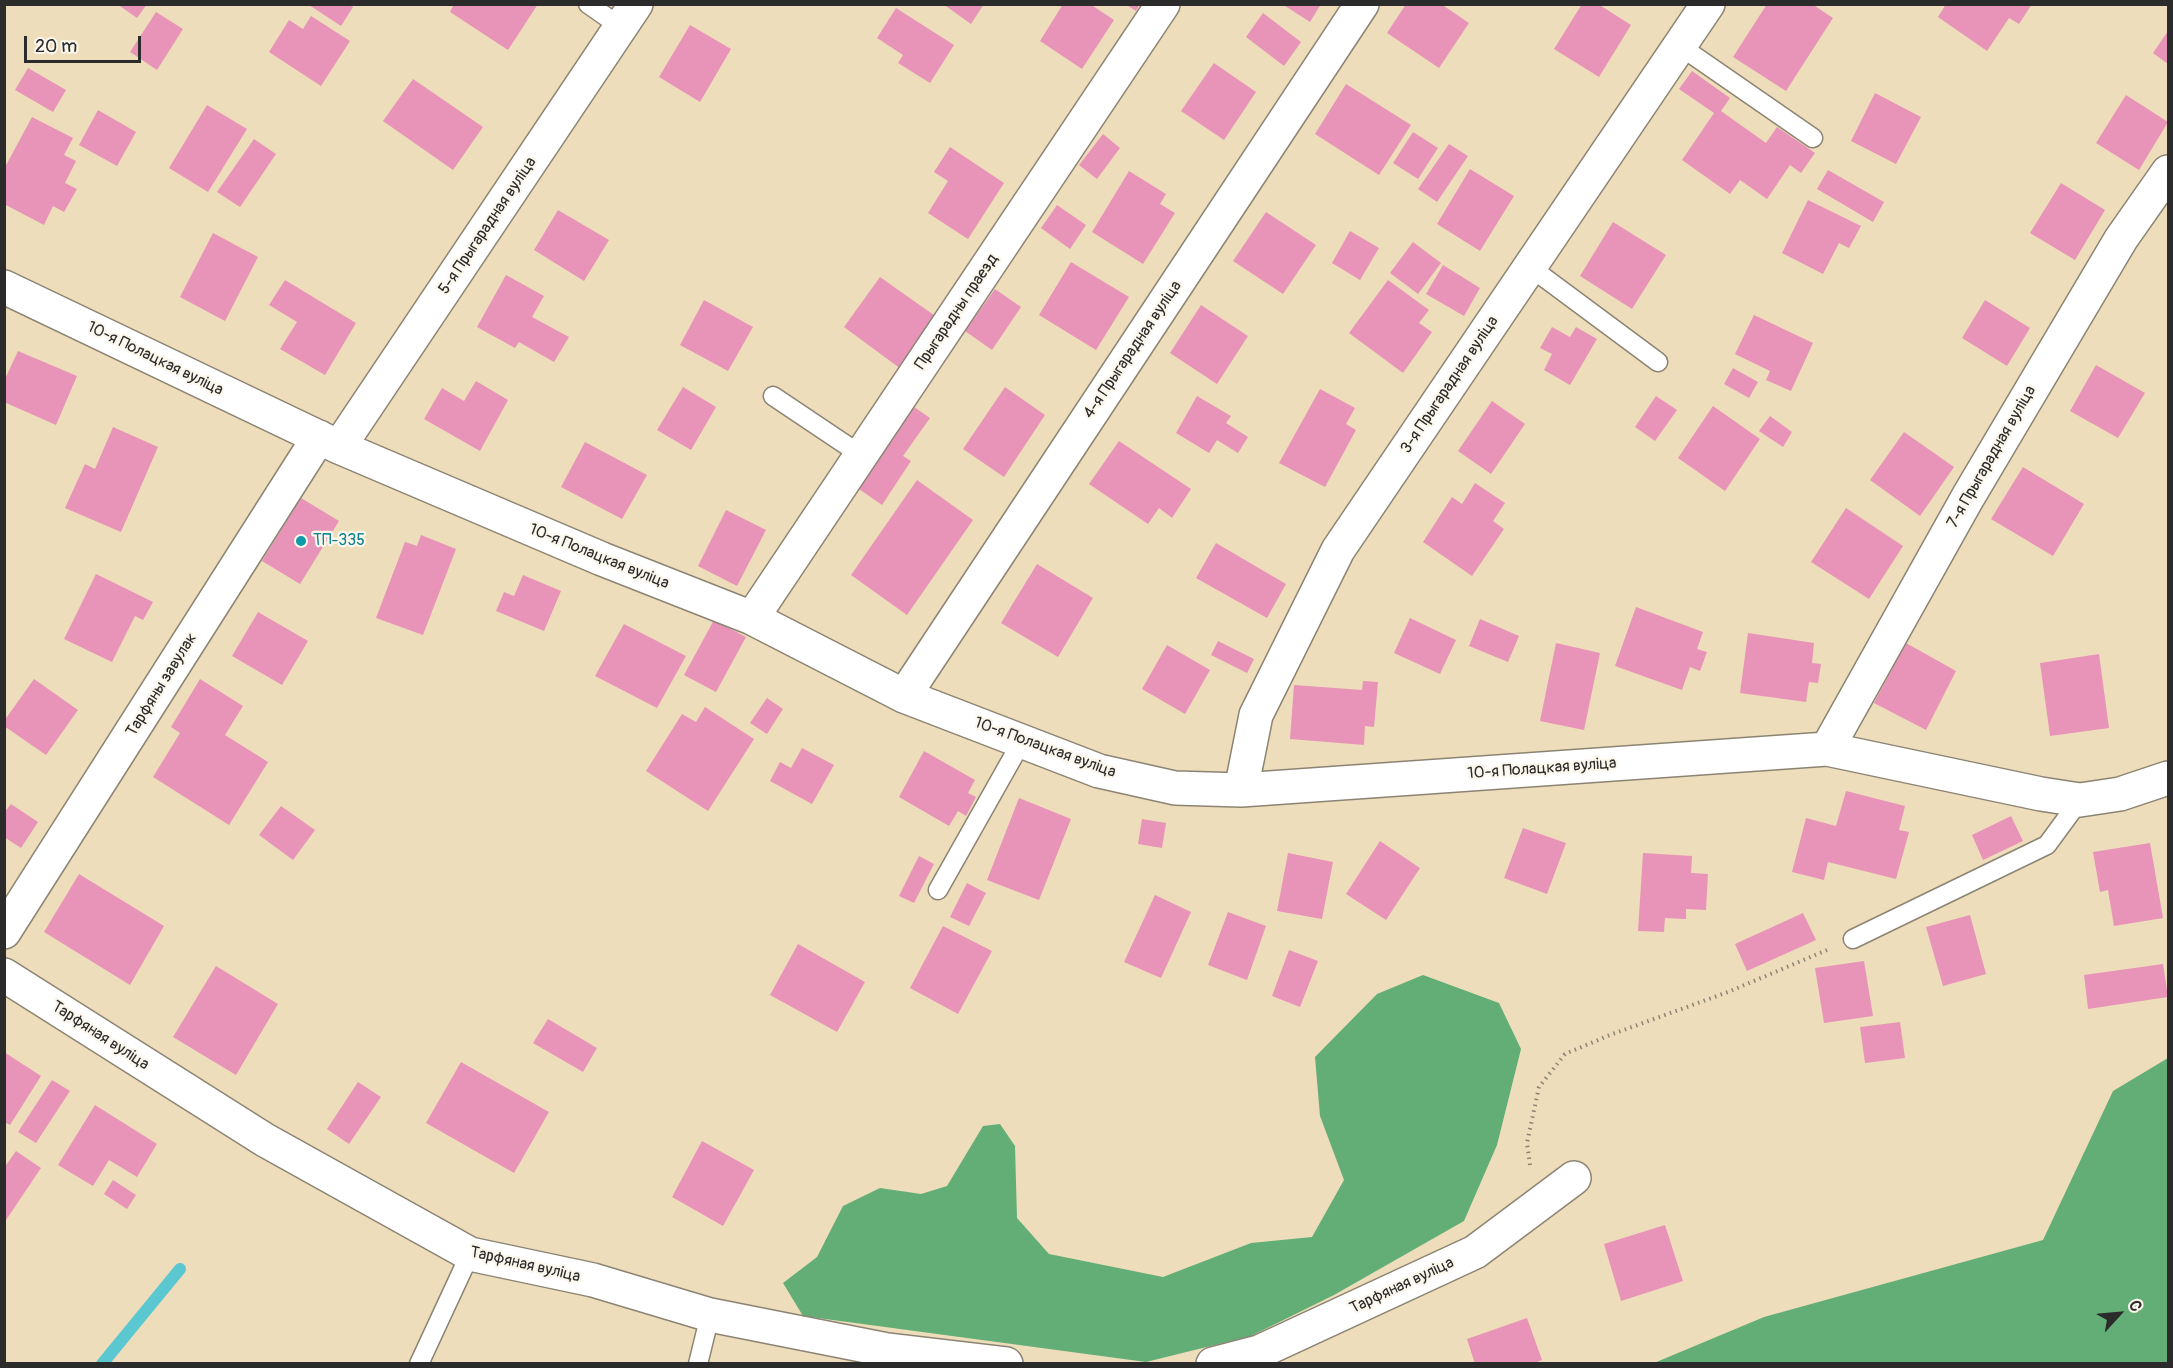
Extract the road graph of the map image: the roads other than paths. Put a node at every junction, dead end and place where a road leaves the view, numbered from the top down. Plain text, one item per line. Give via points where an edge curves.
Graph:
1 (588, 4) edge
2 (1163, 4) edge
3 (1362, 4) edge
4 (1708, 4) edge
5 (629, 16) edge
6 (1680, 46) junction
7 (1813, 138) dead end
8 (2169, 172) edge
9 (1530, 267) junction
10 (4, 287) edge
11 (1658, 362) dead end
12 (773, 396) dead end
13 (329, 442) junction
14 (861, 455) junction
15 (752, 618) junction
16 (904, 696) junction
17 (1022, 741) junction
18 (1827, 749) junction
19 (2169, 778) edge
20 (1241, 790) junction
21 (2080, 800) junction
22 (938, 890) dead end
23 (4, 932) edge
24 (1853, 939) road end
25 (4, 975) edge
26 (1574, 1178) dead end
27 (470, 1254) junction
28 (710, 1315) junction
29 (419, 1364) edge
30 (698, 1364) edge
31 (1006, 1364) edge
32 (1213, 1364) edge

1 - 5 lane
2 - 14 street, Прыгарадны праезд
3 - 16 street, 4-я Прыгарадная вуліца
4 - 6 street, 3-я Прыгарадная вуліца
5 - 13 street, 5-я Прыгарадная вуліца
6 - 7 lane
6 - 9 street, 3-я Прыгарадная вуліца
8 - 18 street, 7-я Прыгарадная вуліца via 2121,239 1968,497
9 - 11 lane
9 - 20 street, 3-я Прыгарадная вуліца via 1338,550 1256,715
10 - 13 street, 10-я Полацкая вуліца
12 - 14 lane
13 - 15 street, 10-я Полацкая вуліца via 602,559
13 - 23 street, Тарфяны завулак
14 - 15 street, Прыгарадны праезд
15 - 16 street, 10-я Полацкая вуліца
16 - 17 street, 10-я Полацкая вуліца
17 - 20 street, 10-я Полацкая вуліца via 1099,771 1175,788
17 - 22 lane
18 - 20 street, 10-я Полацкая вуліца
18 - 21 street, 10-я Полацкая вуліца
19 - 21 street, 10-я Полацкая вуліца via 2120,794
21 - 24 lane via 2047,845
25 - 27 street, Тарфяная вуліца via 265,1140
26 - 32 street, Тарфяная вуліца via 1475,1252 1259,1352
27 - 28 street, Тарфяная вуліца via 593,1280
27 - 29 lane
28 - 30 lane
28 - 31 street, Тарфяная вуліца via 887,1350

